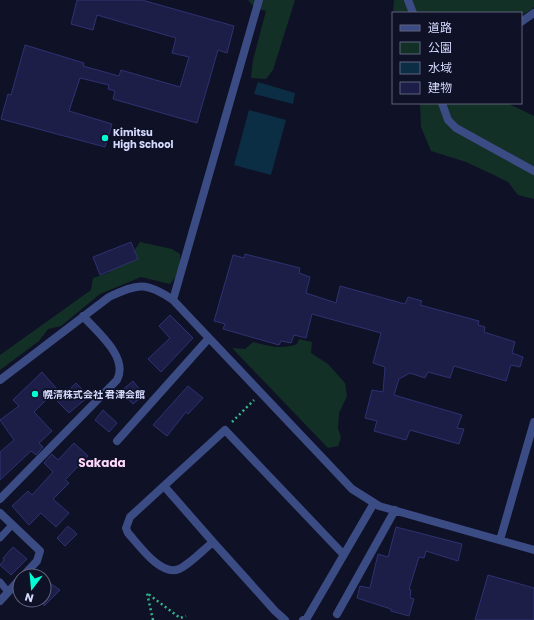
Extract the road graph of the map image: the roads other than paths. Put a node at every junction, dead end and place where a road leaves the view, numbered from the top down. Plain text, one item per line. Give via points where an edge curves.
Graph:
1 (259, 0) edge
2 (408, 0) edge
3 (412, 12) edge
4 (534, 13) edge
5 (522, 21) edge
6 (442, 104) edge
7 (534, 171) edge
8 (173, 300) junction
9 (83, 316) junction
10 (209, 338) junction
11 (0, 380) edge
12 (534, 422) edge
13 (117, 441) dead end
14 (164, 486) junction
15 (0, 499) edge
16 (374, 503) junction
17 (395, 510) junction
18 (0, 513) edge
19 (12, 525) junction
20 (0, 538) edge
21 (500, 540) junction
22 (213, 542) junction
23 (534, 550) edge
24 (344, 554) junction
25 (30, 568) edge
26 (0, 582) edge
27 (12, 588) edge
28 (8, 592) junction
29 (0, 601) edge
30 (337, 614) dead end
31 (285, 620) edge
32 (303, 620) edge

1 - 8 street
2 - 3 street
4 - 5 street
6 - 7 street via 448,120 456,128
8 - 9 street via 156,288 128,288 109,297
8 - 10 street
9 - 11 street
9 - 15 street via 118,357 120,373 117,380
10 - 13 street
10 - 16 street via 352,489
12 - 21 street
14 - 22 street
14 - 22 street via 130,516 126,528 128,533 154,562 171,571 179,569
14 - 24 street via 225,430
16 - 17 street
16 - 24 street
17 - 21 street
17 - 30 street
18 - 19 street
19 - 20 lane
19 - 25 street via 40,551 37,561
21 - 23 street
22 - 31 street
24 - 32 street via 307,618
26 - 28 lane
27 - 28 street
28 - 29 street

